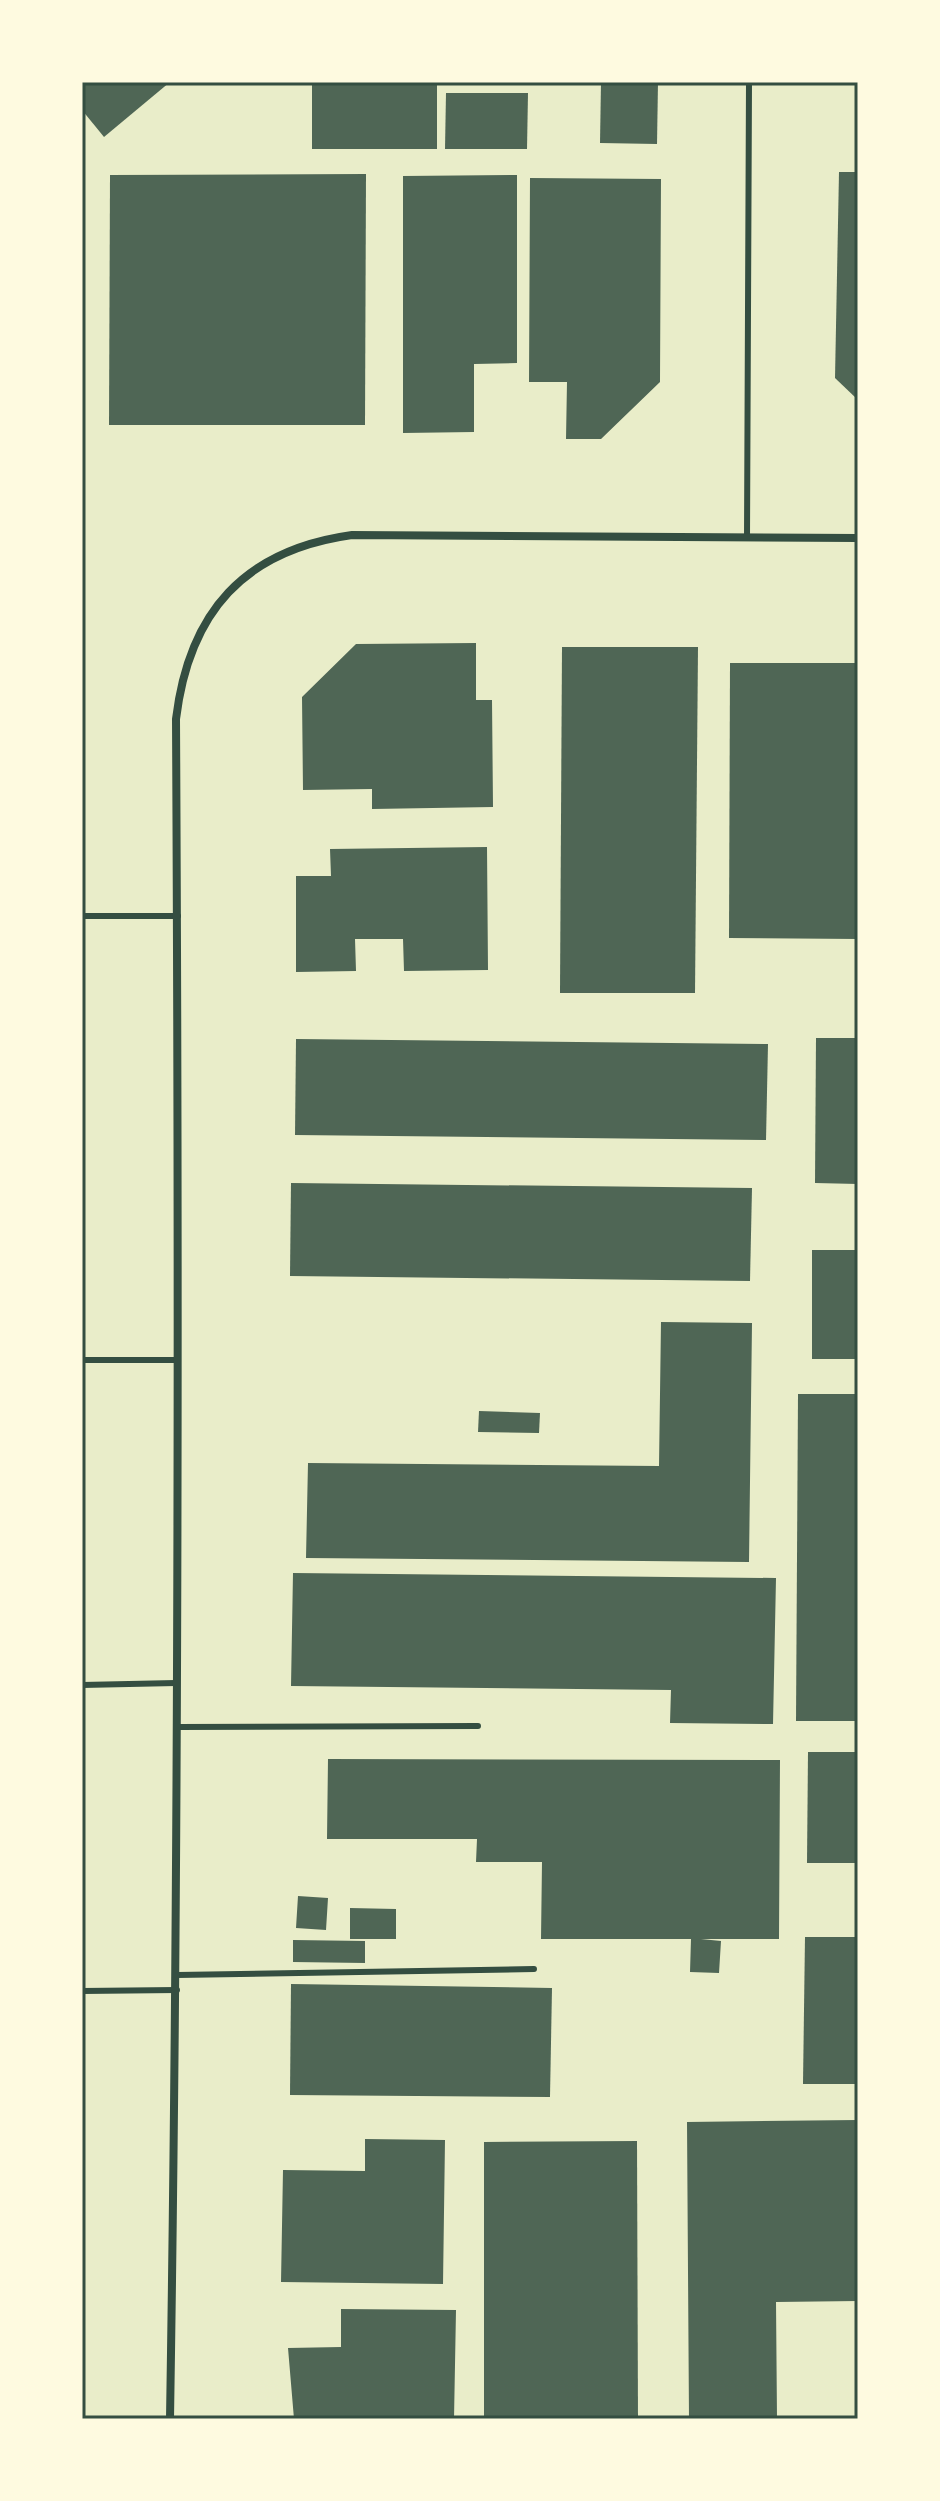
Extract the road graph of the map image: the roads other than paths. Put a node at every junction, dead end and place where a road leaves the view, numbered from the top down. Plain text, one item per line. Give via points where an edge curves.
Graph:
1 (749, 82) edge
2 (747, 537) junction
3 (858, 538) edge
4 (82, 916) edge
5 (178, 916) junction
6 (82, 1360) edge
7 (178, 1360) junction
8 (176, 1683) junction
9 (82, 1685) edge
10 (478, 1726) dead end
11 (178, 1727) junction
12 (534, 1969) dead end
13 (177, 1975) junction
14 (177, 1990) junction
15 (82, 1991) edge
16 (170, 2419) edge

1 - 2 lane
2 - 3 street
2 - 5 street via 352,535 321,539 263,563 238,581 201,630 180,688
4 - 5 lane
5 - 7 street
6 - 7 lane
7 - 8 street
8 - 9 lane
8 - 11 street
10 - 11 lane
11 - 13 street
12 - 13 lane
13 - 14 street
14 - 15 lane
14 - 16 street

